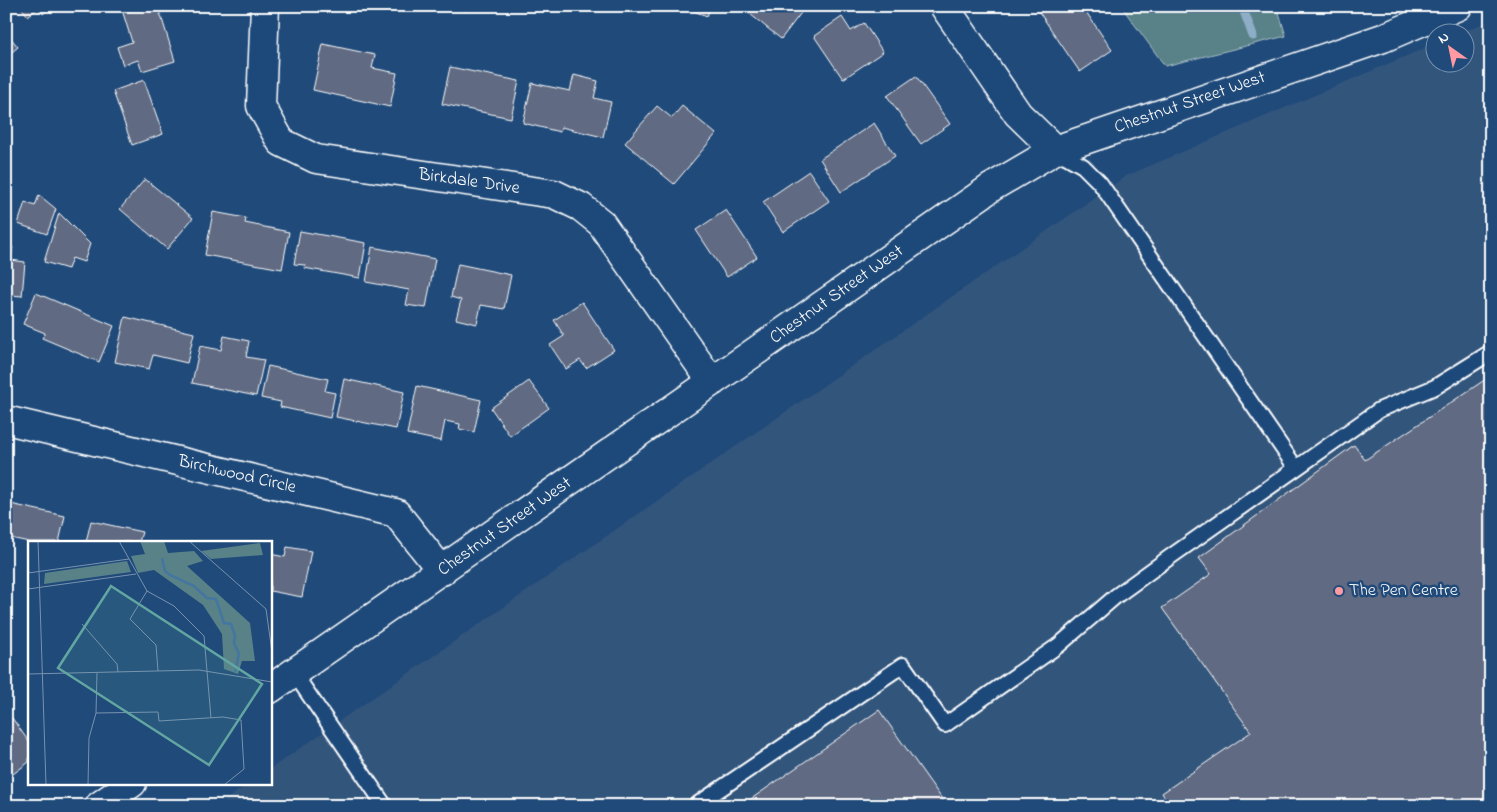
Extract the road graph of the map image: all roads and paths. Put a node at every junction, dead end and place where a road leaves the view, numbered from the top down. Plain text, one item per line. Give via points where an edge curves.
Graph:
1 (265, 6) edge
2 (944, 6) edge
3 (1458, 6) edge
4 (1055, 150) junction
5 (1491, 352) edge
6 (712, 382) junction
7 (6, 420) edge
8 (1296, 468) junction
9 (442, 571) junction
10 (294, 673) junction
11 (271, 688) edge
12 (131, 784) edge
13 (99, 806) edge
14 (385, 806) edge
15 (695, 806) edge

1 - 6 street, Birkdale Drive via 261,106 281,142 316,159 554,194 581,206 601,223
2 - 4 street via 1018,114
3 - 4 street, Chestnut Street West via 1383,38
4 - 6 street, Chestnut Street West via 992,187
4 - 8 lane via 1083,166 1100,183
5 - 8 lane via 1435,387 1379,410
6 - 9 street, Chestnut Street West
7 - 9 street, Birchwood Circle via 396,513
8 - 15 lane via 1116,596 1052,650 945,725 903,665
9 - 10 street, Chestnut Street West
10 - 11 street, Chestnut Street West
10 - 14 lane
12 - 13 street

